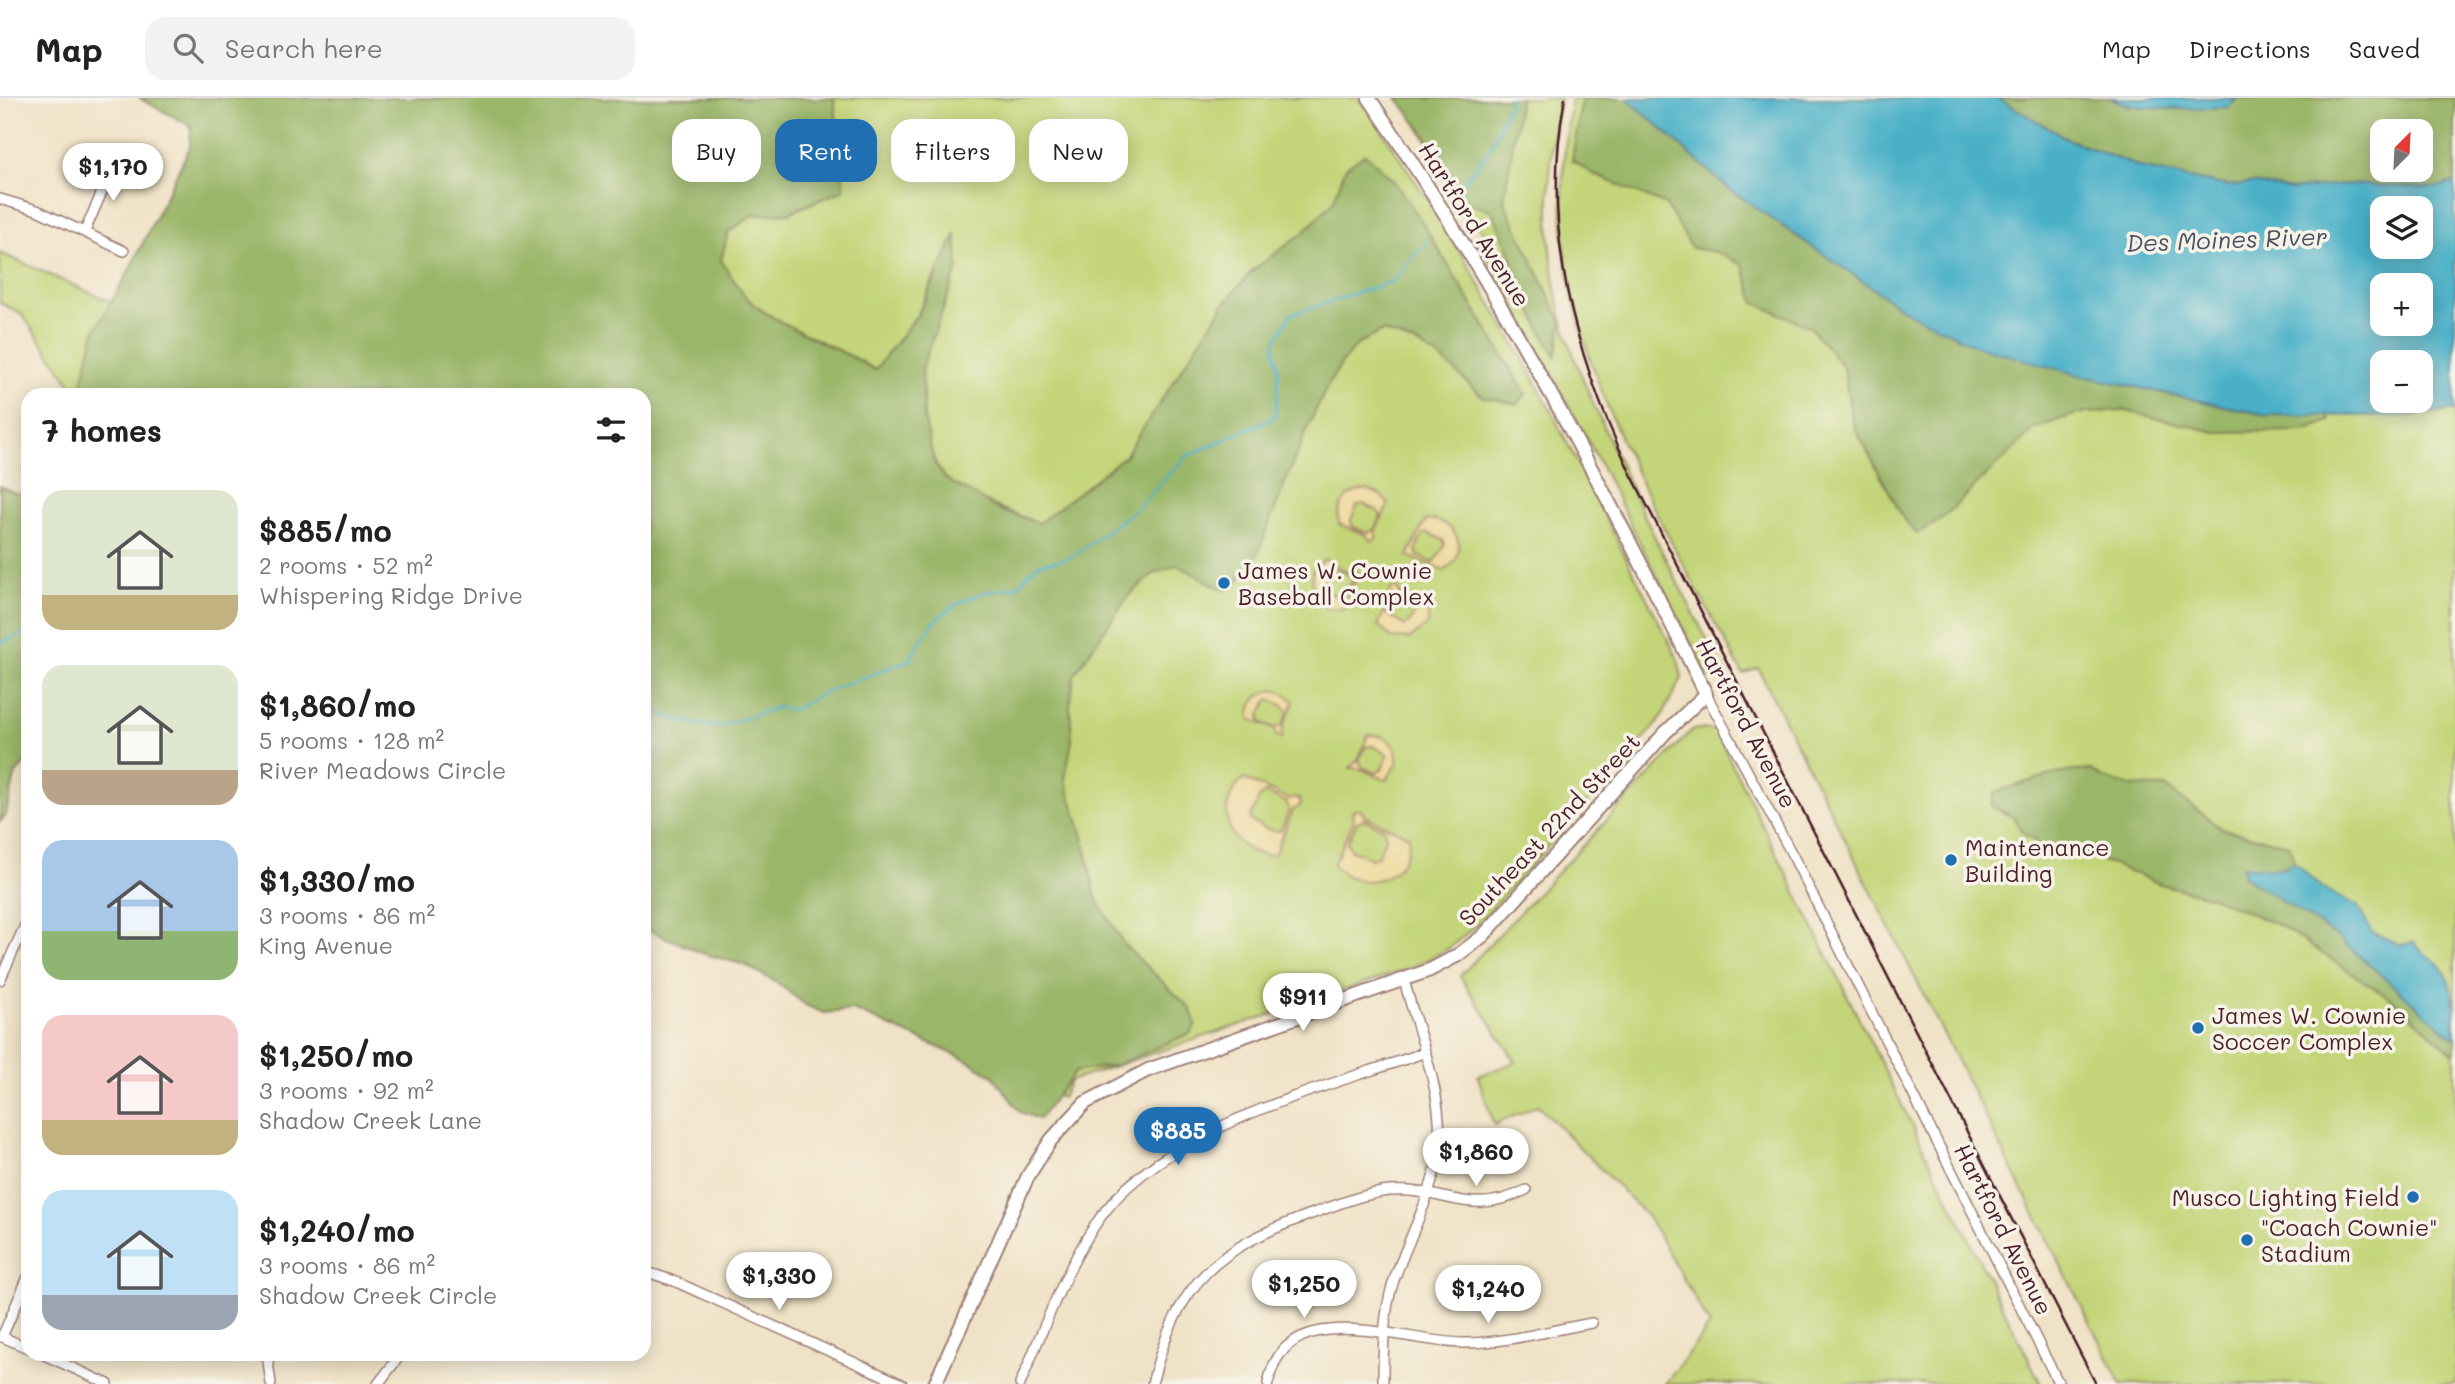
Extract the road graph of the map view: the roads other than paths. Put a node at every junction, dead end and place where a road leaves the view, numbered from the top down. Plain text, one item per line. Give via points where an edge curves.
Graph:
1 (1369, 98) edge
2 (115, 162) dead end
3 (0, 200) edge
4 (85, 231) junction
5 (124, 251) dead end
6 (1706, 694) junction
7 (21, 934) edge
8 (1404, 980) junction
9 (0, 981) edge
10 (1423, 1052) junction
11 (1526, 1190) dead end
12 (1427, 1196) junction
13 (651, 1273) edge
14 (21, 1293) edge
15 (1592, 1324) dead end
16 (1385, 1333) junction
17 (1, 1336) edge
18 (21, 1345) edge
19 (57, 1361) edge
20 (268, 1361) edge
21 (396, 1361) edge
22 (104, 1383) edge
23 (271, 1384) edge
24 (378, 1384) edge
25 (902, 1384) edge
26 (935, 1384) edge
27 (1020, 1384) edge
28 (1152, 1384) edge
29 (1268, 1384) edge
30 (1383, 1384) edge
31 (2059, 1384) edge

1 - 6 street, Hartford Avenue via 1522,340 1621,520
2 - 4 street
3 - 4 street
4 - 5 street
6 - 8 street, Southeast 22nd Street via 1665,733 1483,936 1447,962
6 - 31 street, Hartford Avenue via 1794,858
7 - 9 street
8 - 10 street
8 - 26 street, Southeast 22nd Street via 1148,1070 1085,1103 1051,1140 1028,1176
10 - 12 street via 1440,1120 1439,1148
10 - 27 street via 1229,1122 1151,1166 1096,1224 1074,1261
11 - 12 street via 1505,1201 1469,1203
12 - 16 street via 1392,1285
12 - 28 street via 1375,1193 1243,1242 1189,1291 1165,1337
13 - 25 street
14 - 17 street
15 - 16 street via 1464,1343
16 - 29 street via 1343,1328 1319,1330 1297,1339 1280,1354
16 - 30 street
17 - 18 street
19 - 22 street
20 - 23 street
21 - 24 street

